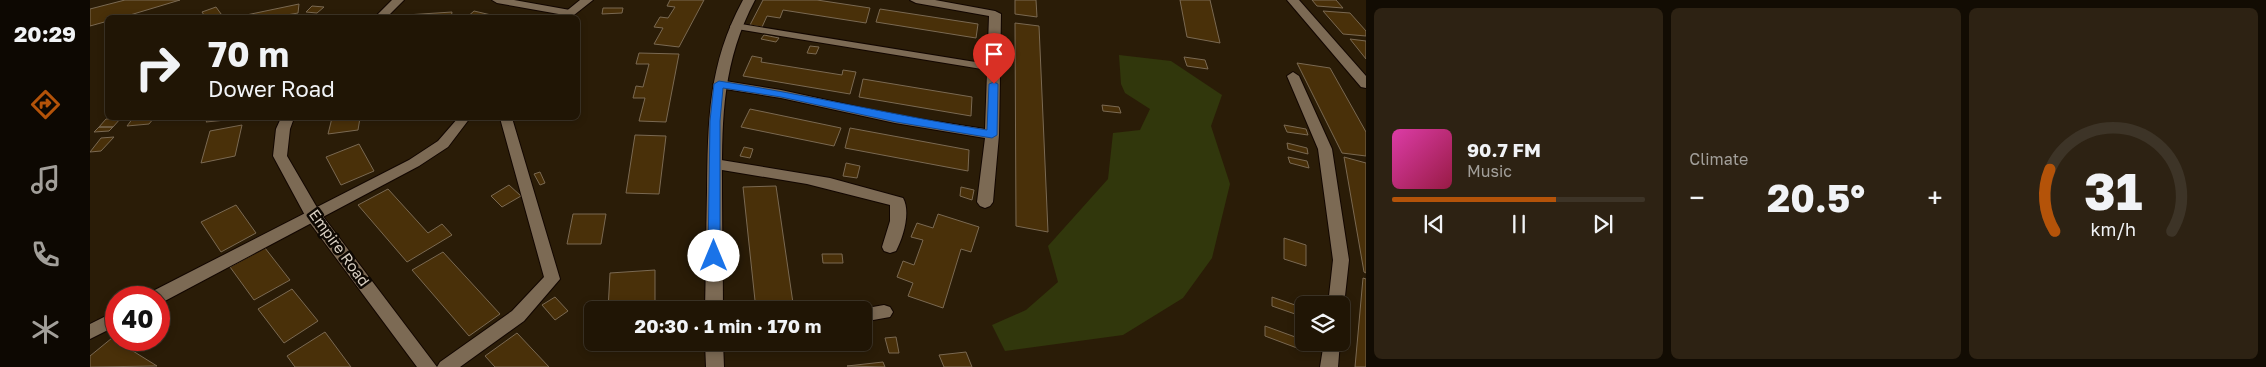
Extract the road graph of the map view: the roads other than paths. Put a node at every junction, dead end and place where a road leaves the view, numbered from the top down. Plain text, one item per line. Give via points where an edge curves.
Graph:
1 (398, 0) edge
2 (497, 0) edge
3 (587, 0) edge
4 (748, 0) edge
5 (916, 0) edge
6 (996, 0) edge
7 (1293, 0) edge
8 (570, 12) junction
9 (995, 14) junction
10 (382, 15) edge
11 (561, 15) edge
12 (735, 26) junction
13 (994, 68) junction
14 (1293, 76) dead end
15 (719, 84) junction
16 (1366, 84) edge
17 (286, 120) edge
18 (462, 120) edge
19 (507, 120) edge
20 (992, 135) junction
21 (715, 164) junction
22 (985, 202) dead end
23 (313, 215) junction
24 (890, 247) dead end
25 (170, 290) edge
26 (1337, 296) edge
27 (714, 301) edge
28 (884, 312) dead end
29 (872, 314) edge
30 (105, 324) edge
31 (90, 332) edge
32 (714, 351) edge
33 (1331, 351) edge
34 (428, 367) edge
35 (446, 367) edge
36 (715, 367) edge
37 (1329, 367) edge

1 - 10 street
2 - 8 lane
3 - 8 street
4 - 12 street
5 - 9 street
6 - 9 street
7 - 16 street
8 - 11 lane
9 - 13 street
12 - 13 lane
12 - 15 street
13 - 20 street
14 - 26 lane via 1325,149 1341,260
15 - 20 street
15 - 21 street
17 - 23 street, Empire Road via 280,156
18 - 23 lane via 443,144 421,158
19 - 35 lane via 552,279 518,316
20 - 22 street
21 - 24 street via 776,172 861,190 898,202 898,221
21 - 27 street
23 - 25 lane
23 - 34 street, Empire Road
28 - 29 street
30 - 31 lane
32 - 36 street
33 - 37 lane

